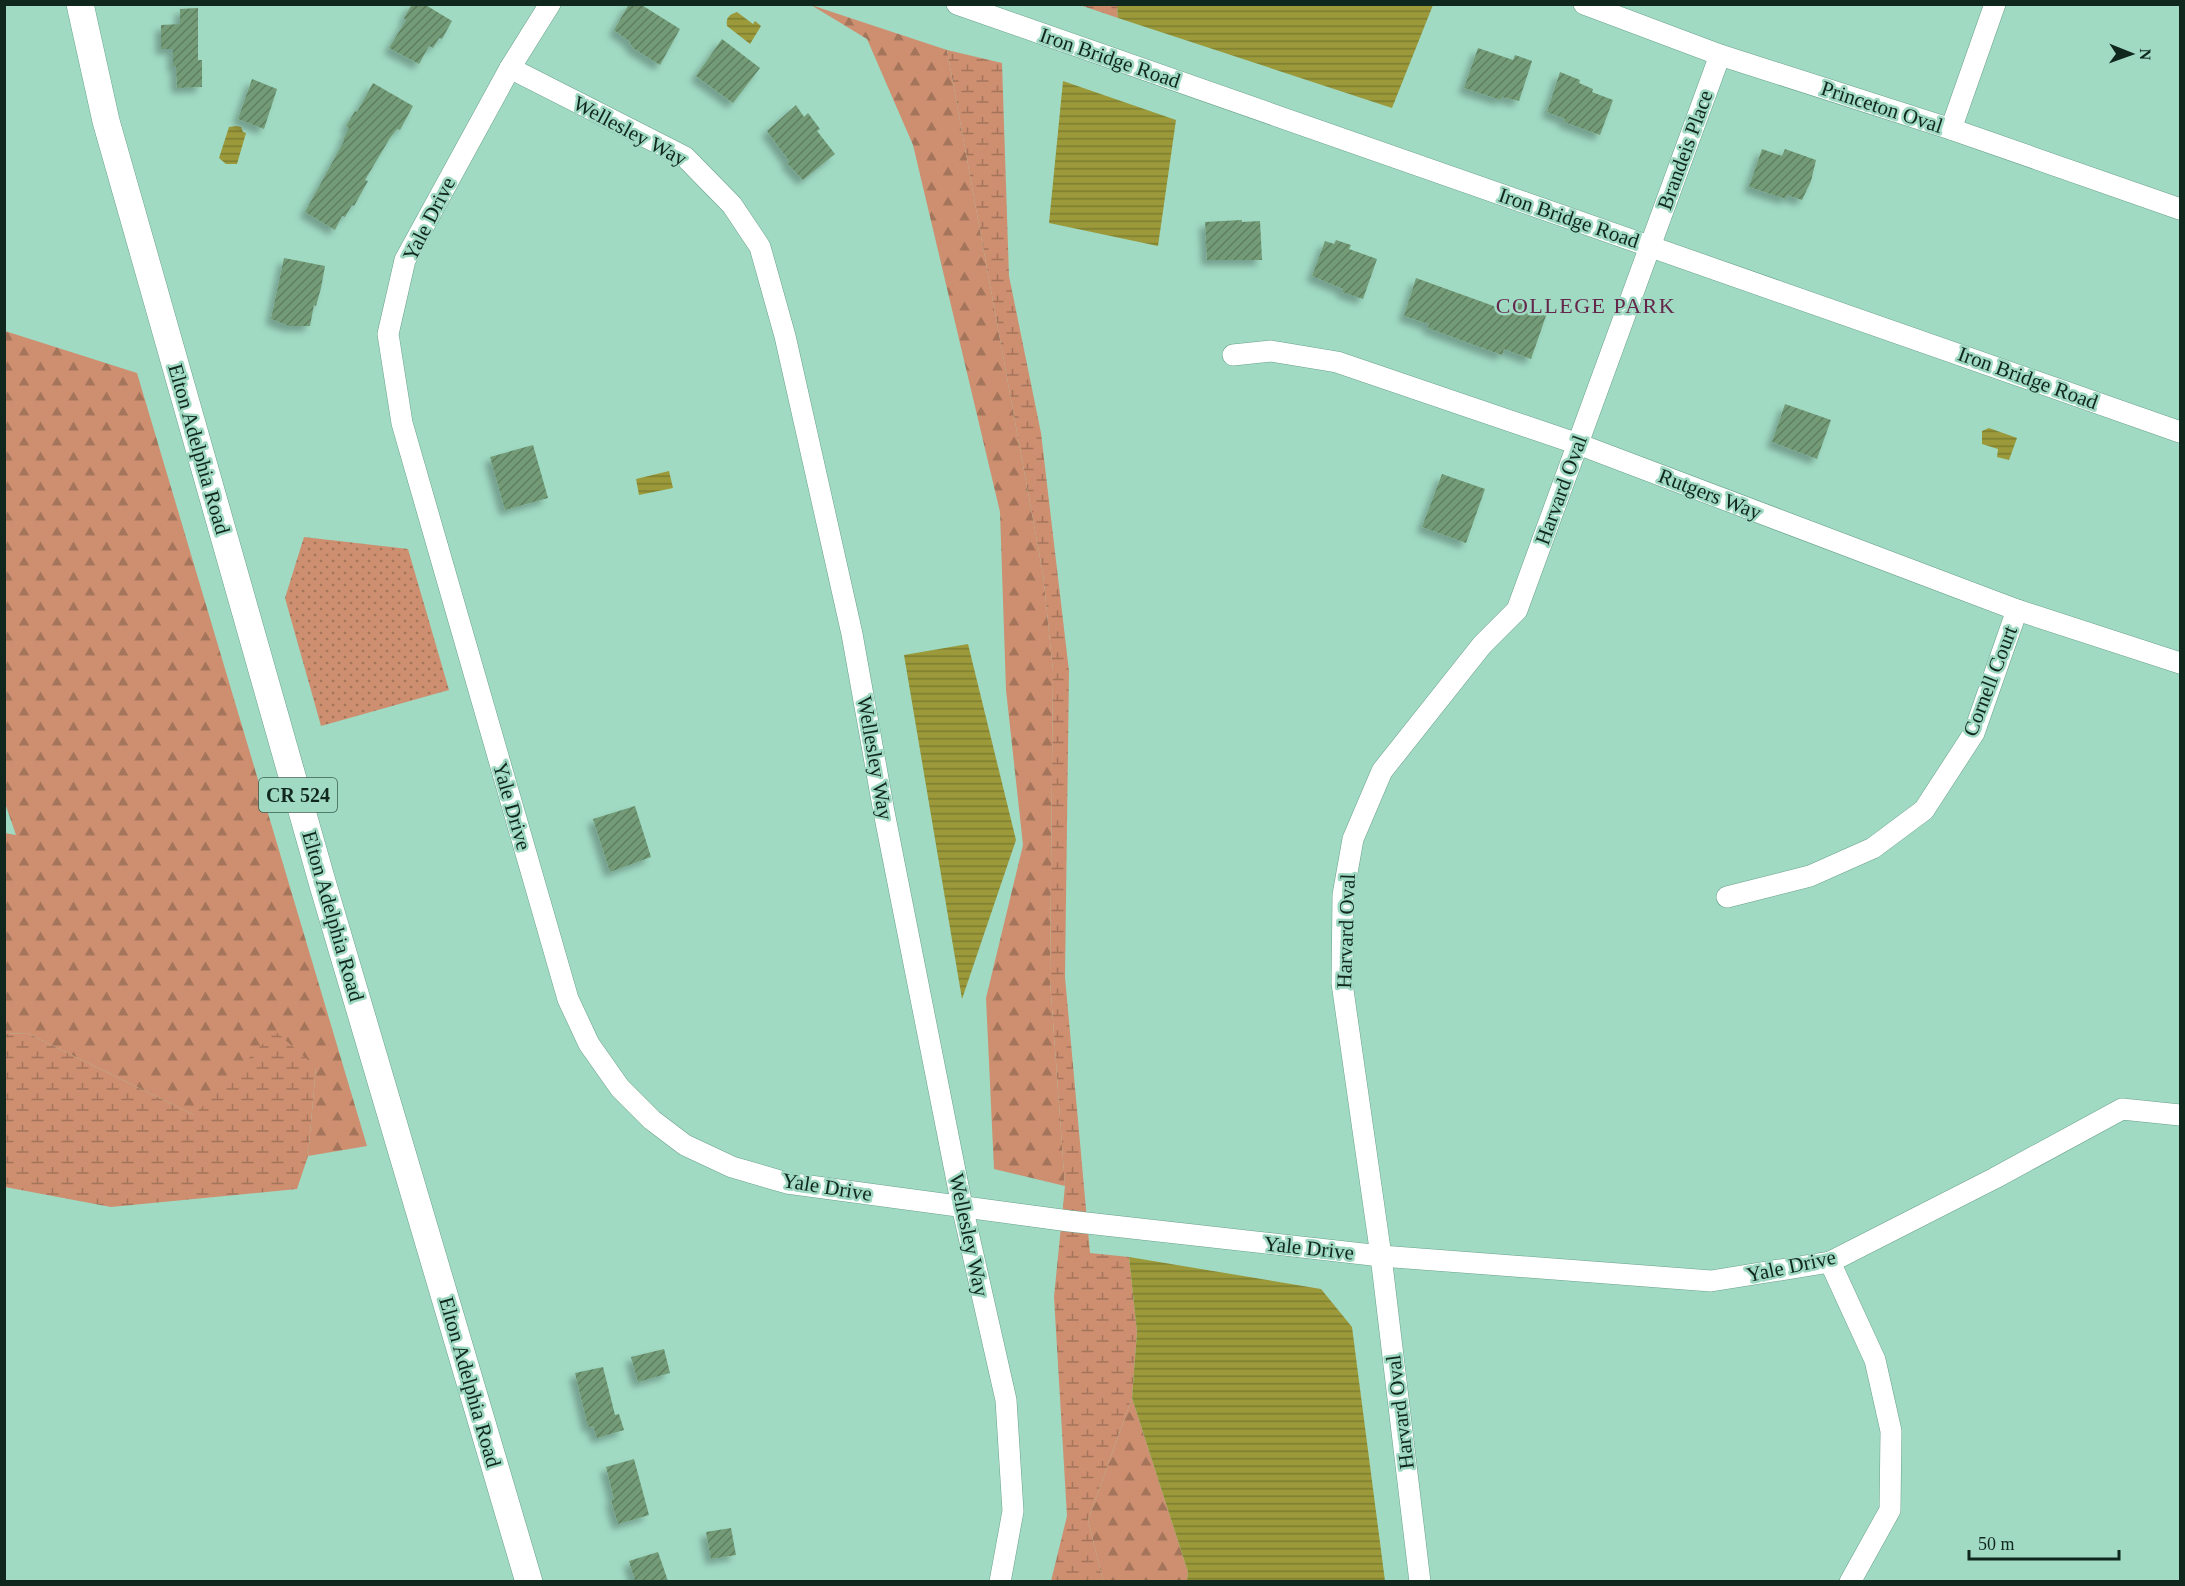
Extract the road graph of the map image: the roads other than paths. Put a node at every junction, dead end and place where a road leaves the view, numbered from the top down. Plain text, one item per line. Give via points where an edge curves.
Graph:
1 (80, 4) edge
2 (550, 4) edge
3 (957, 4) edge
4 (1584, 4) edge
5 (1995, 4) edge
6 (1720, 55) junction
7 (510, 68) junction
8 (1951, 129) junction
9 (2181, 209) edge
10 (1650, 246) junction
11 (1233, 355) dead end
12 (2181, 432) edge
13 (1578, 444) junction
14 (2017, 610) junction
15 (2181, 663) edge
16 (1726, 897) dead end
17 (2181, 1115) edge
18 (962, 1206) junction
19 (1381, 1256) junction
20 (1830, 1262) junction
21 (529, 1581) edge
22 (1000, 1581) edge
23 (1420, 1581) edge
24 (1850, 1581) edge

1 - 21 main road, Elton Adelphia Road / CR 524 via 106,121 164,327
2 - 7 street, Yale Drive
3 - 10 street, Iron Bridge Road
4 - 6 street, Princeton Oval
5 - 8 street
6 - 8 street, Princeton Oval
6 - 10 street, Brandeis Place
7 - 18 street, Wellesley Way via 686,157 732,205 760,247 852,634
7 - 18 street, Yale Drive via 405,260 388,334 402,423 568,999 589,1044 620,1088 684,1145 732,1167 787,1184
8 - 9 street, Princeton Oval
10 - 12 street, Iron Bridge Road
10 - 13 street, Harvard Oval
11 - 13 street, Rutgers Way via 1271,351 1337,362
13 - 14 street, Rutgers Way
13 - 19 street, Harvard Oval via 1518,610 1482,645 1383,771 1353,839 1343,895 1341,983
14 - 15 street, Rutgers Way
14 - 16 street, Cornell Court via 1974,733 1924,810 1873,848 1810,876
17 - 20 street, Yale Drive via 2122,1110
18 - 19 street, Yale Drive
18 - 22 street, Wellesley Way via 1006,1400 1013,1511
19 - 20 street, Yale Drive via 1711,1281
19 - 23 street, Harvard Oval
20 - 24 street via 1875,1360 1891,1431 1890,1510

